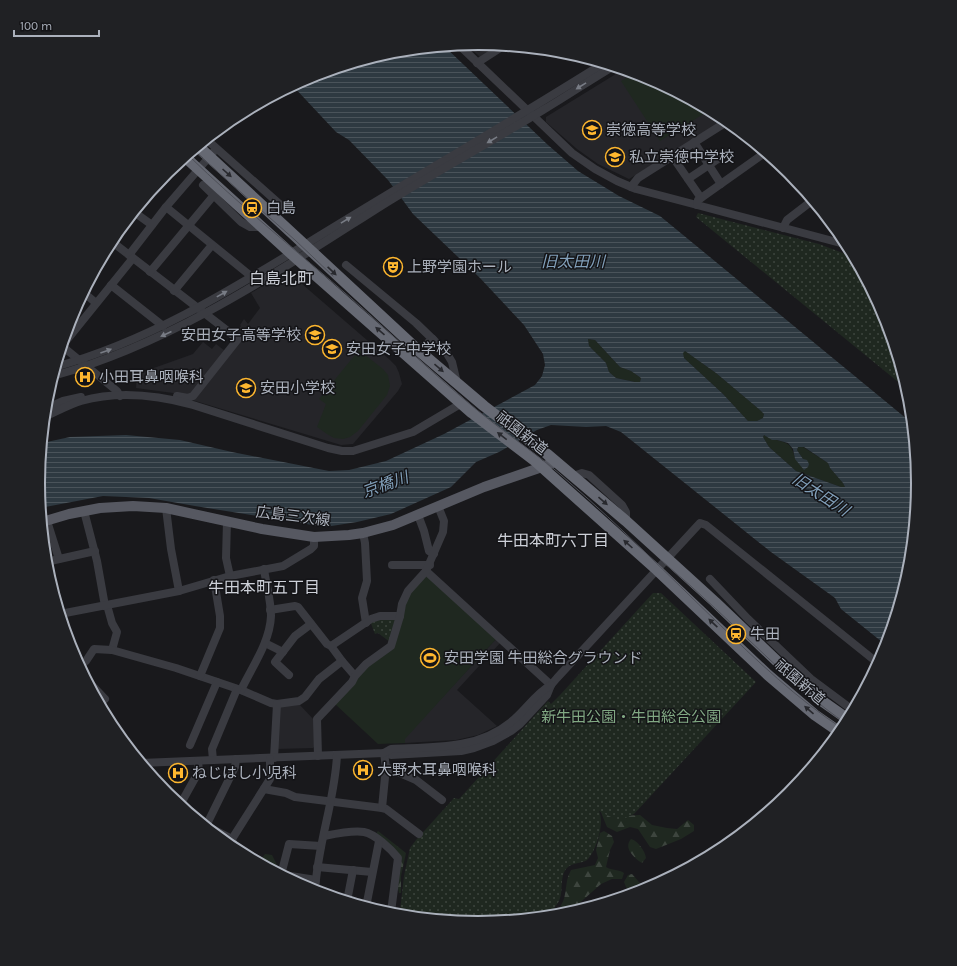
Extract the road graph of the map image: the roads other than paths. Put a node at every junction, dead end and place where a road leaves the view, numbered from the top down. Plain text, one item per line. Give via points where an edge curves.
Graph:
1 (464, 50) edge
2 (497, 50) edge
3 (477, 62) junction
4 (603, 68) edge
5 (526, 115) junction
6 (722, 125) edge
7 (694, 142) junction
8 (209, 144) edge
9 (203, 149) edge
10 (213, 153) junction
11 (724, 155) dead end
12 (762, 155) edge
13 (672, 156) junction
14 (189, 161) edge
15 (709, 166) junction
16 (199, 169) junction
17 (688, 179) junction
18 (721, 184) junction
19 (203, 185) dead end
20 (631, 187) junction
21 (268, 194) junction
22 (214, 195) junction
23 (701, 198) junction
24 (809, 203) edge
25 (696, 205) junction
26 (166, 207) junction
27 (265, 207) junction
28 (284, 208) dead end
29 (138, 215) edge
30 (152, 225) junction
31 (188, 225) junction
32 (263, 227) junction
33 (783, 228) junction
34 (839, 243) edge
35 (116, 245) edge
36 (212, 245) junction
37 (307, 248) junction
38 (131, 256) junction
39 (294, 256) junction
40 (346, 265) dead end
41 (150, 272) junction
42 (252, 277) junction
43 (111, 285) junction
44 (370, 285) junction
45 (350, 288) junction
46 (174, 291) junction
47 (88, 296) edge
48 (96, 303) junction
49 (197, 308) junction
50 (205, 314) junction
51 (163, 326) junction
52 (72, 333) edge
53 (433, 339) junction
54 (66, 349) edge
55 (418, 350) junction
56 (81, 360) junction
57 (62, 365) edge
58 (88, 366) junction
59 (59, 374) edge
60 (457, 383) junction
61 (119, 394) junction
62 (462, 403) junction
63 (52, 405) edge
64 (51, 414) edge
65 (555, 462) junction
66 (542, 467) junction
67 (438, 506) junction
68 (166, 508) junction
69 (84, 511) junction
70 (418, 515) junction
71 (47, 520) edge
72 (227, 521) junction
73 (48, 531) edge
74 (363, 533) junction
75 (314, 537) junction
76 (94, 551) junction
77 (434, 554) junction
78 (59, 558) junction
79 (667, 559) junction
80 (52, 560) edge
81 (392, 565) dead end
82 (428, 568) junction
83 (264, 570) junction
84 (657, 570) junction
85 (230, 576) junction
86 (710, 579) dead end
87 (214, 580) junction
88 (179, 591) junction
89 (715, 602) junction
90 (731, 603) junction
91 (106, 606) junction
92 (270, 610) junction
93 (65, 613) edge
94 (400, 616) junction
95 (366, 623) junction
96 (311, 624) junction
97 (265, 643) junction
98 (331, 646) junction
99 (112, 650) junction
100 (283, 652) junction
101 (874, 660) edge
102 (342, 661) junction
103 (84, 662) edge
104 (794, 663) junction
105 (782, 666) junction
106 (289, 675) dead end
107 (200, 676) junction
108 (355, 676) junction
109 (217, 682) junction
110 (551, 685) junction
111 (239, 690) junction
112 (99, 693) edge
113 (105, 699) dead end
114 (277, 704) junction
115 (849, 708) edge
116 (844, 716) edge
117 (835, 729) edge
118 (190, 745) dead end
119 (384, 753) junction
120 (337, 755) junction
121 (318, 756) junction
122 (272, 758) junction
123 (236, 759) junction
124 (213, 760) junction
125 (198, 761) junction
126 (148, 763) edge
127 (386, 767) junction
128 (264, 788) junction
129 (183, 800) edge
130 (442, 800) dead end
131 (330, 802) junction
132 (382, 808) junction
133 (207, 821) edge
134 (419, 834) dead end
135 (324, 836) junction
136 (232, 839) edge
137 (379, 841) junction
138 (321, 846) junction
139 (317, 867) junction
140 (282, 869) edge
141 (354, 870) junction
142 (372, 872) junction
143 (298, 877) edge
144 (316, 880) junction
145 (316, 885) edge
146 (348, 896) edge
147 (367, 902) edge
148 (392, 907) edge

1 - 3 street
2 - 3 street
3 - 5 street
4 - 5 street
5 - 20 street via 594,169
5 - 37 street
6 - 7 street
7 - 13 street
7 - 15 street
8 - 10 street
9 - 10 highway, 祇園新道
10 - 16 street
10 - 21 street
10 -> 27 highway, 祇園新道
11 - 15 street
12 - 18 street
13 - 17 street
13 - 20 street via 638,178
14 - 16 highway, 祇園新道
15 - 17 street
15 - 18 street
16 - 26 street
16 - 32 highway, 祇園新道
17 - 23 street
18 - 23 street
19 - 22 street
20 - 25 street
21 - 27 street
21 - 28 street
22 - 31 street
22 - 32 street via 241,222 250,227
23 - 25 street
24 - 33 street via 787,220
25 - 33 street
26 - 30 street
26 - 31 street
27 - 37 highway, 祇園新道
29 - 30 street
30 - 38 street
31 - 36 street
31 - 41 street
32 - 39 highway, 祇園新道
33 - 34 street
35 - 38 street
36 - 42 street
36 - 46 street
37 - 39 street
37 -> 45 highway, 祇園新道
38 - 41 street
38 - 43 street
39 - 42 street
39 - 50 street
62 -> 39 highway, 祇園新道
40 - 44 street
41 - 46 street
49 -> 42 street
43 - 48 street
43 - 51 street
44 - 45 street via 363,284
44 - 53 street
45 - 55 highway, 祇園新道
46 - 49 street
47 - 48 street
48 - 52 street
49 - 50 street
49 - 51 street
50 -> 58 street via 170,332
50 - 61 street via 238,339 193,396 188,398 143,392
56 -> 51 street
53 - 55 street
53 - 60 street via 452,362
54 - 56 street
55 -> 60 highway, 祇園新道
56 - 57 street
56 - 58 street
58 - 59 street
58 - 61 street
60 - 65 highway, 祇園新道
61 - 62 street via 175,400 342,451 353,451 413,432
61 - 63 street via 99,393
61 - 64 street via 81,401
66 -> 62 highway, 祇園新道
65 - 66 main road, 広島三次線
65 -> 79 highway, 祇園新道
66 - 67 main road, 広島三次線
84 -> 66 highway, 祇園新道
67 - 70 main road, 広島三次線
67 - 77 street via 444,526
68 - 69 main road, 広島三次線 via 133,506
68 - 72 main road, 広島三次線
68 - 88 street
69 - 71 main road, 広島三次線
69 - 76 street
70 - 74 main road, 広島三次線
70 - 77 street via 429,551
72 - 75 main road, 広島三次線
72 - 85 street via 226,558
73 - 78 street
74 - 75 main road, 広島三次線
74 - 95 street via 367,581 362,598
75 - 83 street via 314,546 311,549 283,566
76 - 78 street
76 - 91 street
77 - 82 street
78 - 80 street
79 - 84 street
79 - 89 highway, 祇園新道
79 - 101 street via 700,524 706,525
81 - 82 street
82 - 94 street via 408,591
82 - 110 street
83 - 85 street
83 - 92 street
84 - 110 street
117 -> 84 highway, 祇園新道 via 768,675
85 - 87 street
86 - 90 street
87 - 88 street
87 - 107 street via 220,628
88 - 91 street
89 - 90 street
89 - 105 highway, 祇園新道
90 - 104 street
91 - 93 street
91 - 99 street via 117,632
92 - 96 street via 298,607
92 - 97 street
94 - 95 street via 380,616
94 - 108 street via 391,646 366,664
95 - 98 street
96 - 98 street
96 - 100 street via 295,636
97 - 100 street
97 - 111 street
98 - 102 street
99 - 103 street via 94,649
99 - 107 street
100 - 106 street via 275,662
102 - 108 street
102 - 114 street via 319,678 300,701
104 - 105 street
104 - 115 street via 826,692
105 - 116 highway, 祇園新道
107 - 109 street
108 - 121 street via 317,719
109 - 111 street
109 - 118 street
110 - 119 street via 542,690 510,723 485,738 462,744 391,749
111 - 114 street
111 - 124 street via 212,749
112 - 113 street
114 - 122 street
119 - 120 street
119 - 127 street
120 - 121 street
120 - 131 street
121 - 122 street
122 - 123 street
122 - 128 street via 270,779
123 - 124 street
123 - 133 street via 235,767
124 - 125 street
125 - 126 street
125 - 129 street via 198,771
127 - 130 street via 416,780
127 - 132 street
128 - 131 street via 295,797
128 - 136 street
131 - 132 street
131 - 135 street
132 - 134 street
135 - 137 street via 363,832
135 - 138 street
137 - 142 street
137 - 148 street via 398,858
138 - 139 street
138 - 140 street via 290,844
139 - 141 street
139 - 144 street
141 - 142 street
141 - 146 street
142 - 147 street
143 - 144 street
144 - 145 street

